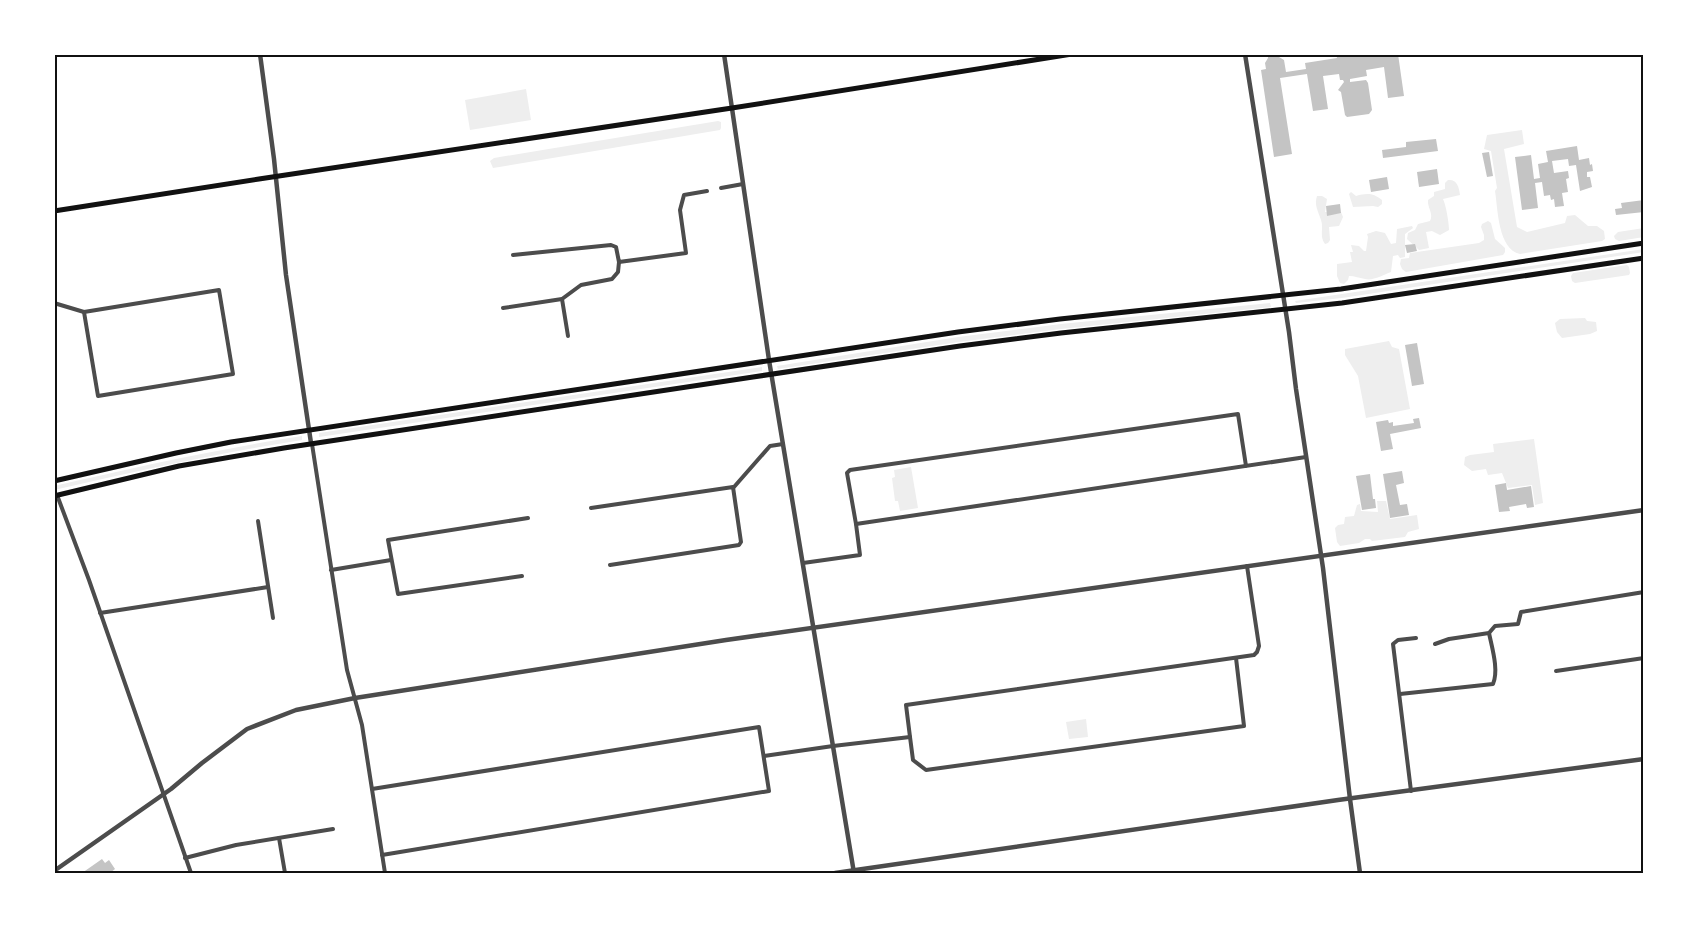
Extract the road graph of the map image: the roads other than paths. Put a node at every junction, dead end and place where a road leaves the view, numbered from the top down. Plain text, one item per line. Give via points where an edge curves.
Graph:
1 (260, 54) edge
2 (724, 54) edge
3 (1072, 54) edge
4 (1245, 54) edge
5 (732, 108) junction
6 (276, 176) junction
7 (743, 184) junction
8 (721, 188) dead end
9 (707, 191) dead end
10 (54, 211) edge
11 (1644, 243) edge
12 (513, 255) dead end
13 (1644, 258) edge
14 (619, 262) junction
15 (1283, 296) junction
16 (562, 299) junction
17 (54, 303) edge
18 (503, 308) dead end
19 (1286, 310) junction
20 (84, 312) junction
21 (568, 336) dead end
22 (769, 360) junction
23 (771, 375) junction
24 (309, 430) junction
25 (311, 443) junction
26 (783, 444) junction
27 (1306, 457) junction
28 (1246, 466) junction
29 (54, 481) edge
30 (733, 487) junction
31 (55, 496) edge
32 (591, 508) dead end
33 (1644, 510) edge
34 (528, 518) dead end
35 (258, 521) dead end
36 (856, 524) junction
37 (1321, 555) junction
38 (392, 560) junction
39 (803, 563) junction
40 (610, 565) dead end
41 (1247, 566) junction
42 (331, 570) junction
43 (522, 576) dead end
44 (268, 587) junction
45 (1644, 592) edge
46 (100, 614) junction
47 (273, 618) dead end
48 (813, 627) junction
49 (1489, 633) junction
50 (1416, 638) dead end
51 (1435, 644) dead end
52 (1236, 658) junction
53 (1644, 658) edge
54 (1556, 671) dead end
55 (1400, 694) junction
56 (355, 698) junction
57 (910, 737) junction
58 (833, 746) junction
59 (764, 756) junction
60 (1644, 759) edge
61 (372, 789) junction
62 (1411, 791) junction
63 (164, 795) junction
64 (1350, 799) junction
65 (333, 829) dead end
66 (279, 838) junction
67 (382, 855) junction
68 (185, 858) junction
69 (54, 872) edge
70 (853, 872) edge
71 (191, 873) edge
72 (285, 873) edge
73 (384, 873) edge
74 (835, 873) edge
75 (1360, 873) edge

1 - 6 street
2 - 5 street
3 - 5 main road
4 - 15 street
5 - 6 main road
5 - 7 street
6 - 10 main road
6 - 24 street
7 - 8 street
7 - 22 street
9 - 14 street via 684,195 680,210 686,253
11 - 15 main road
12 - 14 street via 611,245 616,247
13 - 19 main road
14 - 16 street via 612,279 581,285
15 - 19 street
15 - 22 main road via 958,332
16 - 18 street
16 - 21 street
17 - 20 street
19 - 23 main road via 1061,333
19 - 27 street
20 - 20 street via 98,396 233,374 219,290
22 - 23 street
22 - 24 main road
23 - 25 main road
23 - 26 street
24 - 25 street
24 - 29 main road via 176,453
25 - 31 main road via 178,466
25 - 42 street
26 - 30 street via 770,446
26 - 39 street
27 - 28 street
27 - 37 street
28 - 36 street
28 - 36 street via 1238,414 850,470 847,473
30 - 32 street
30 - 40 street via 739,545
31 - 46 street
33 - 37 street
34 - 38 street via 388,540
35 - 44 street
36 - 39 street via 861,555
37 - 41 street
37 - 64 street
38 - 42 street
38 - 43 street via 399,594
39 - 48 street
41 - 48 street
41 - 52 street via 1259,646 1254,655
42 - 56 street
44 - 46 street
44 - 47 street
45 - 49 street via 1521,612 1518,624 1495,626
46 - 63 street
48 - 56 street
48 - 58 street
49 - 51 street
49 - 55 street via 1495,664 1493,684
50 - 55 street via 1393,644
52 - 57 street via 906,705
52 - 57 street via 1244,726 926,770 913,760
53 - 54 street
55 - 62 street
56 - 61 street
56 - 63 street via 296,710 247,729
57 - 58 street
58 - 59 street
58 - 70 street
59 - 61 street via 759,727
59 - 67 street via 769,791
60 - 62 street
61 - 67 street
62 - 64 street
63 - 68 street
63 - 69 street
64 - 70 street
64 - 75 street
65 - 66 street
66 - 68 street
66 - 72 street
67 - 73 street
68 - 71 street
70 - 74 street

